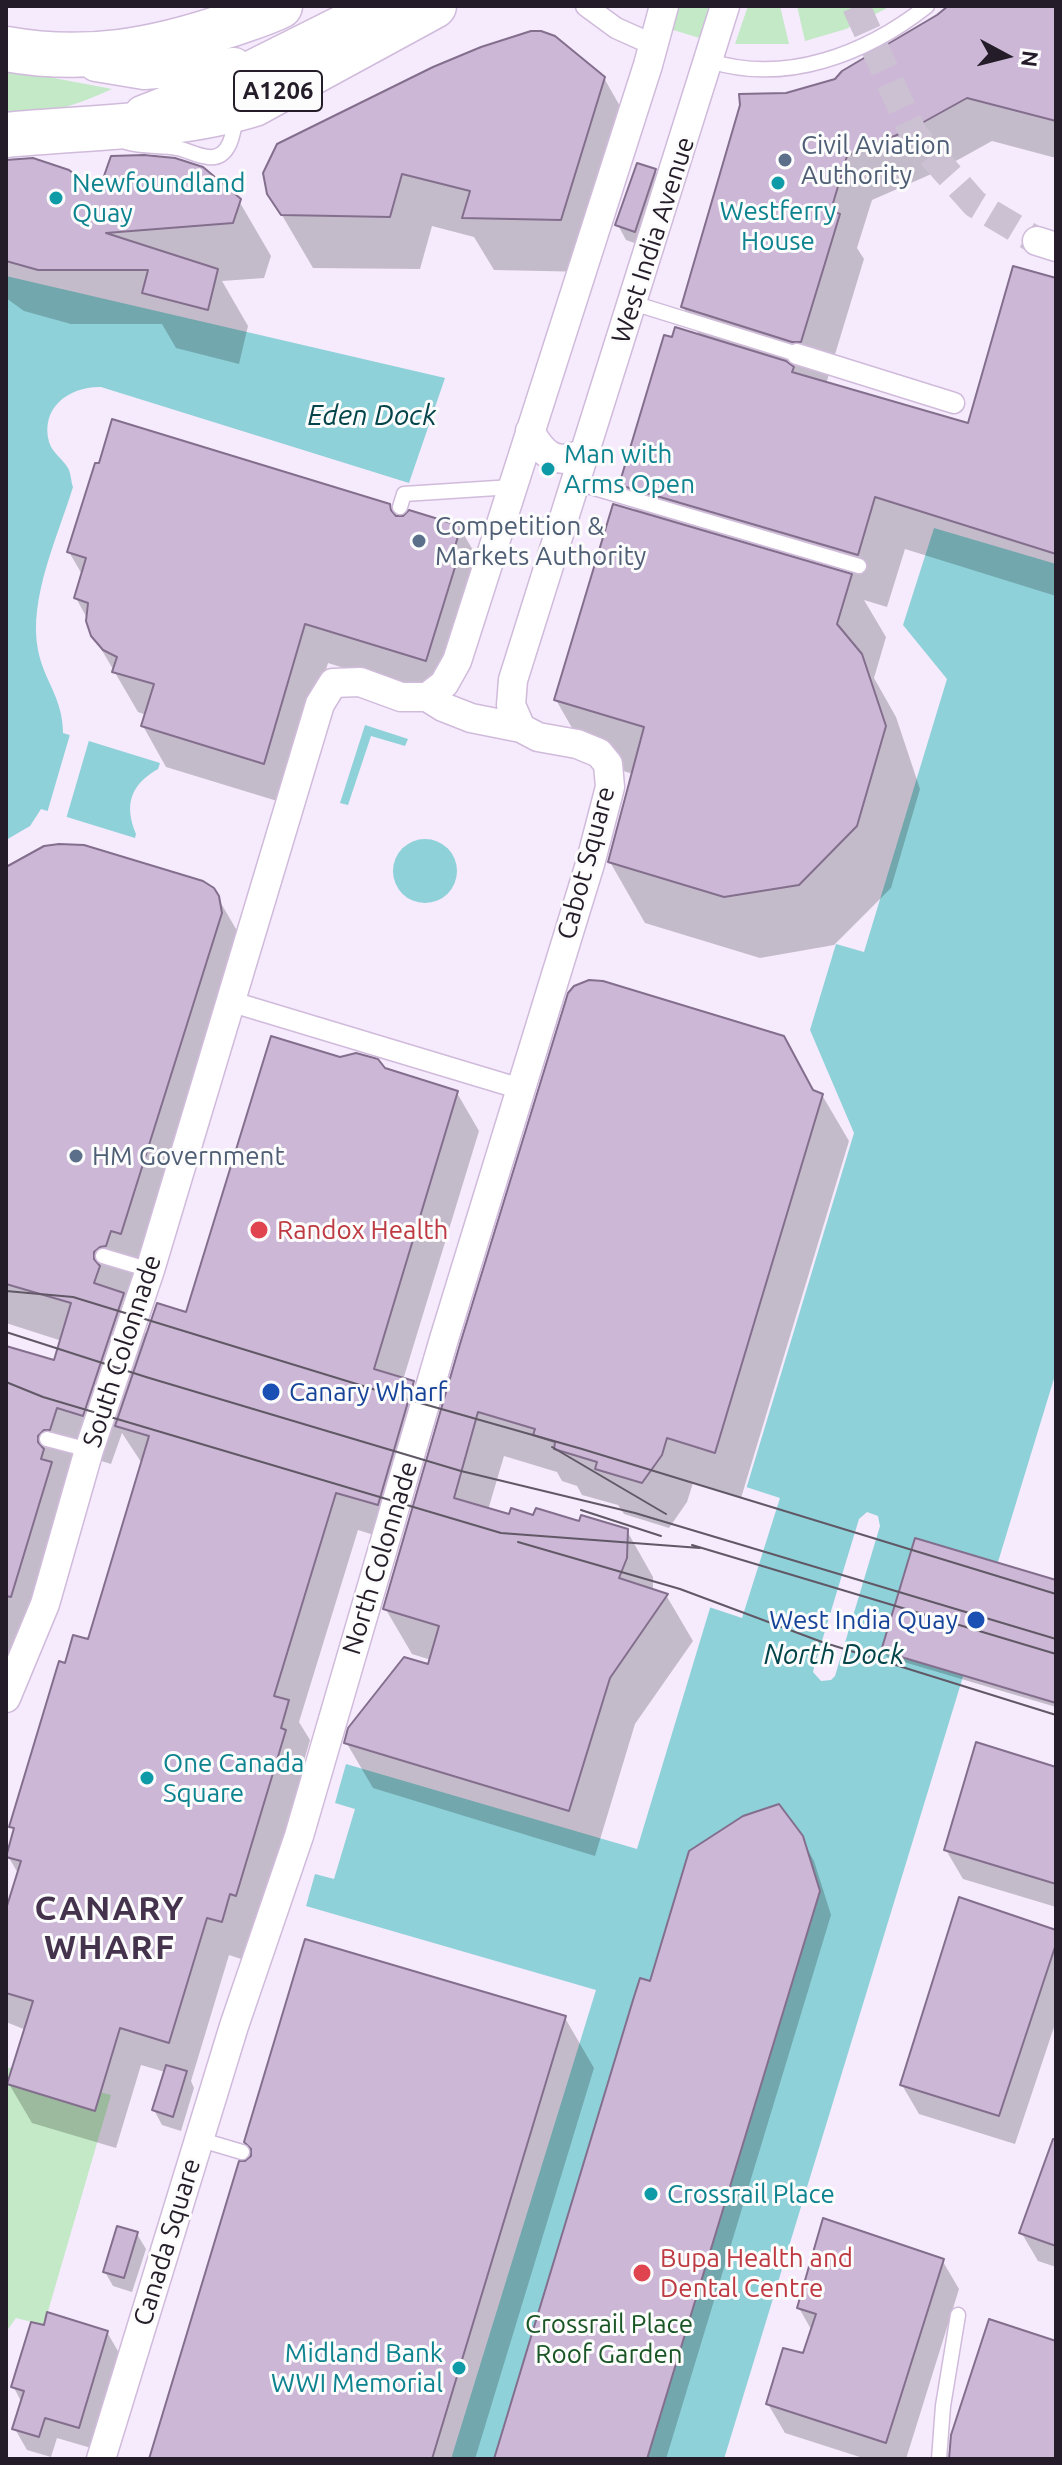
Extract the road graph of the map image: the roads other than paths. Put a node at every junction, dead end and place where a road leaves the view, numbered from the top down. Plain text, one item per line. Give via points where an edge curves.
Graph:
1 (280, 6) edge
2 (375, 6) edge
3 (434, 6) edge
4 (586, 6) edge
5 (664, 6) edge
6 (927, 6) edge
7 (728, 13) edge
8 (654, 45) junction
9 (23, 52) edge
10 (271, 58) junction
11 (710, 61) junction
12 (94, 127) junction
13 (6, 135) edge
14 (633, 303) junction
15 (797, 354) joint
16 (954, 403) dead end
17 (530, 431) junction
18 (583, 453) junction
19 (574, 482) junction
20 (512, 487) junction
21 (400, 507) dead end
22 (859, 566) dead end
23 (427, 697) junction
24 (521, 728) junction
25 (229, 1001) junction
26 (521, 1089) junction
27 (103, 1256) dead end
28 (150, 1270) junction
29 (47, 1439) dead end
30 (89, 1450) junction
31 (6, 1698) edge
32 (234, 2026) joint
33 (198, 2139) junction
34 (242, 2152) dead end
35 (958, 2315) dead end
36 (101, 2459) edge
37 (939, 2459) edge

1 - 9 main road via 183,41 123,53
2 - 10 street
3 - 12 main road, A1206 via 254,104 183,119
4 - 8 street via 616,28
5 - 8 street
6 - 11 lane via 874,41 810,65 744,70
7 - 11 street, West India Avenue
8 - 17 street
9 - 10 street via 144,72 227,67
10 - 12 street via 169,105
11 - 14 street, West India Avenue
12 - 13 main road, A1206
14 - 15 lane
14 - 18 street, West India Avenue
15 - 16 street
17 - 18 street via 550,457 571,459
17 - 20 street
18 - 19 street, West India Avenue
19 - 22 lane
19 - 24 street, West India Avenue via 513,680 511,705
20 - 21 lane via 404,494
20 - 23 street via 457,661 444,684
23 - 24 street, Cabot Square via 471,718
23 - 25 street, Cabot Square via 401,697 360,682 341,681 327,689
24 - 26 street, Cabot Square via 599,753 610,774 607,803
25 - 26 street
25 - 28 street, South Colonnade
26 - 32 street, North Colonnade via 390,1552
27 - 28 lane
28 - 30 street, South Colonnade
29 - 30 lane
30 - 31 street, South Colonnade via 45,1604
32 - 33 street, Canada Square
33 - 34 lane
33 - 36 street, Canada Square
35 - 37 lane

